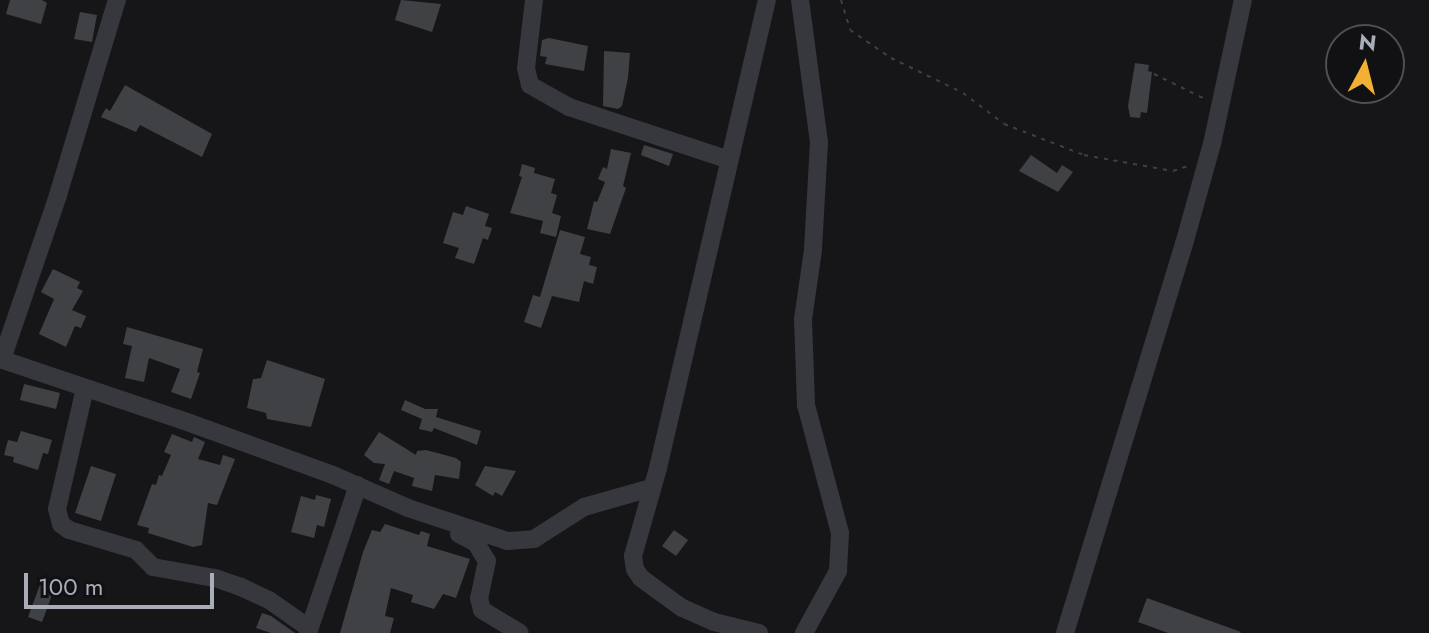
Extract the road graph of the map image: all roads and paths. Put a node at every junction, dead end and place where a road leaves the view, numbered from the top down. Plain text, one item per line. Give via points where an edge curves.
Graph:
1 (117, 0) edge
2 (534, 0) edge
3 (767, 0) edge
4 (800, 0) edge
5 (841, 0) edge
6 (1243, 0) edge
7 (1154, 74) dead end
8 (1221, 104) junction
9 (729, 160) junction
10 (1204, 173) junction
11 (1, 359) edge
12 (85, 388) junction
13 (358, 485) junction
14 (651, 488) junction
15 (454, 524) junction
16 (309, 630) edge
17 (520, 633) edge
18 (759, 633) edge
19 (804, 633) edge
20 (1065, 633) edge

1 - 11 street
2 - 9 street via 526,68 530,85 569,107
3 - 9 street
4 - 19 street via 819,142 803,319 806,405 840,533 838,571
5 - 10 path via 850,30 891,58 963,93 1004,124 1084,155 1173,171 1188,166
6 - 8 street
7 - 8 path
8 - 10 street
9 - 14 street
10 - 20 street
11 - 12 street
12 - 13 street
12 - 16 street via 57,509 61,524 136,550 162,570 241,587
13 - 15 street
13 - 16 street
14 - 15 street via 584,507 529,541 507,541
14 - 18 street via 633,556 641,578 697,615
15 - 17 street via 487,561 479,598 482,610

